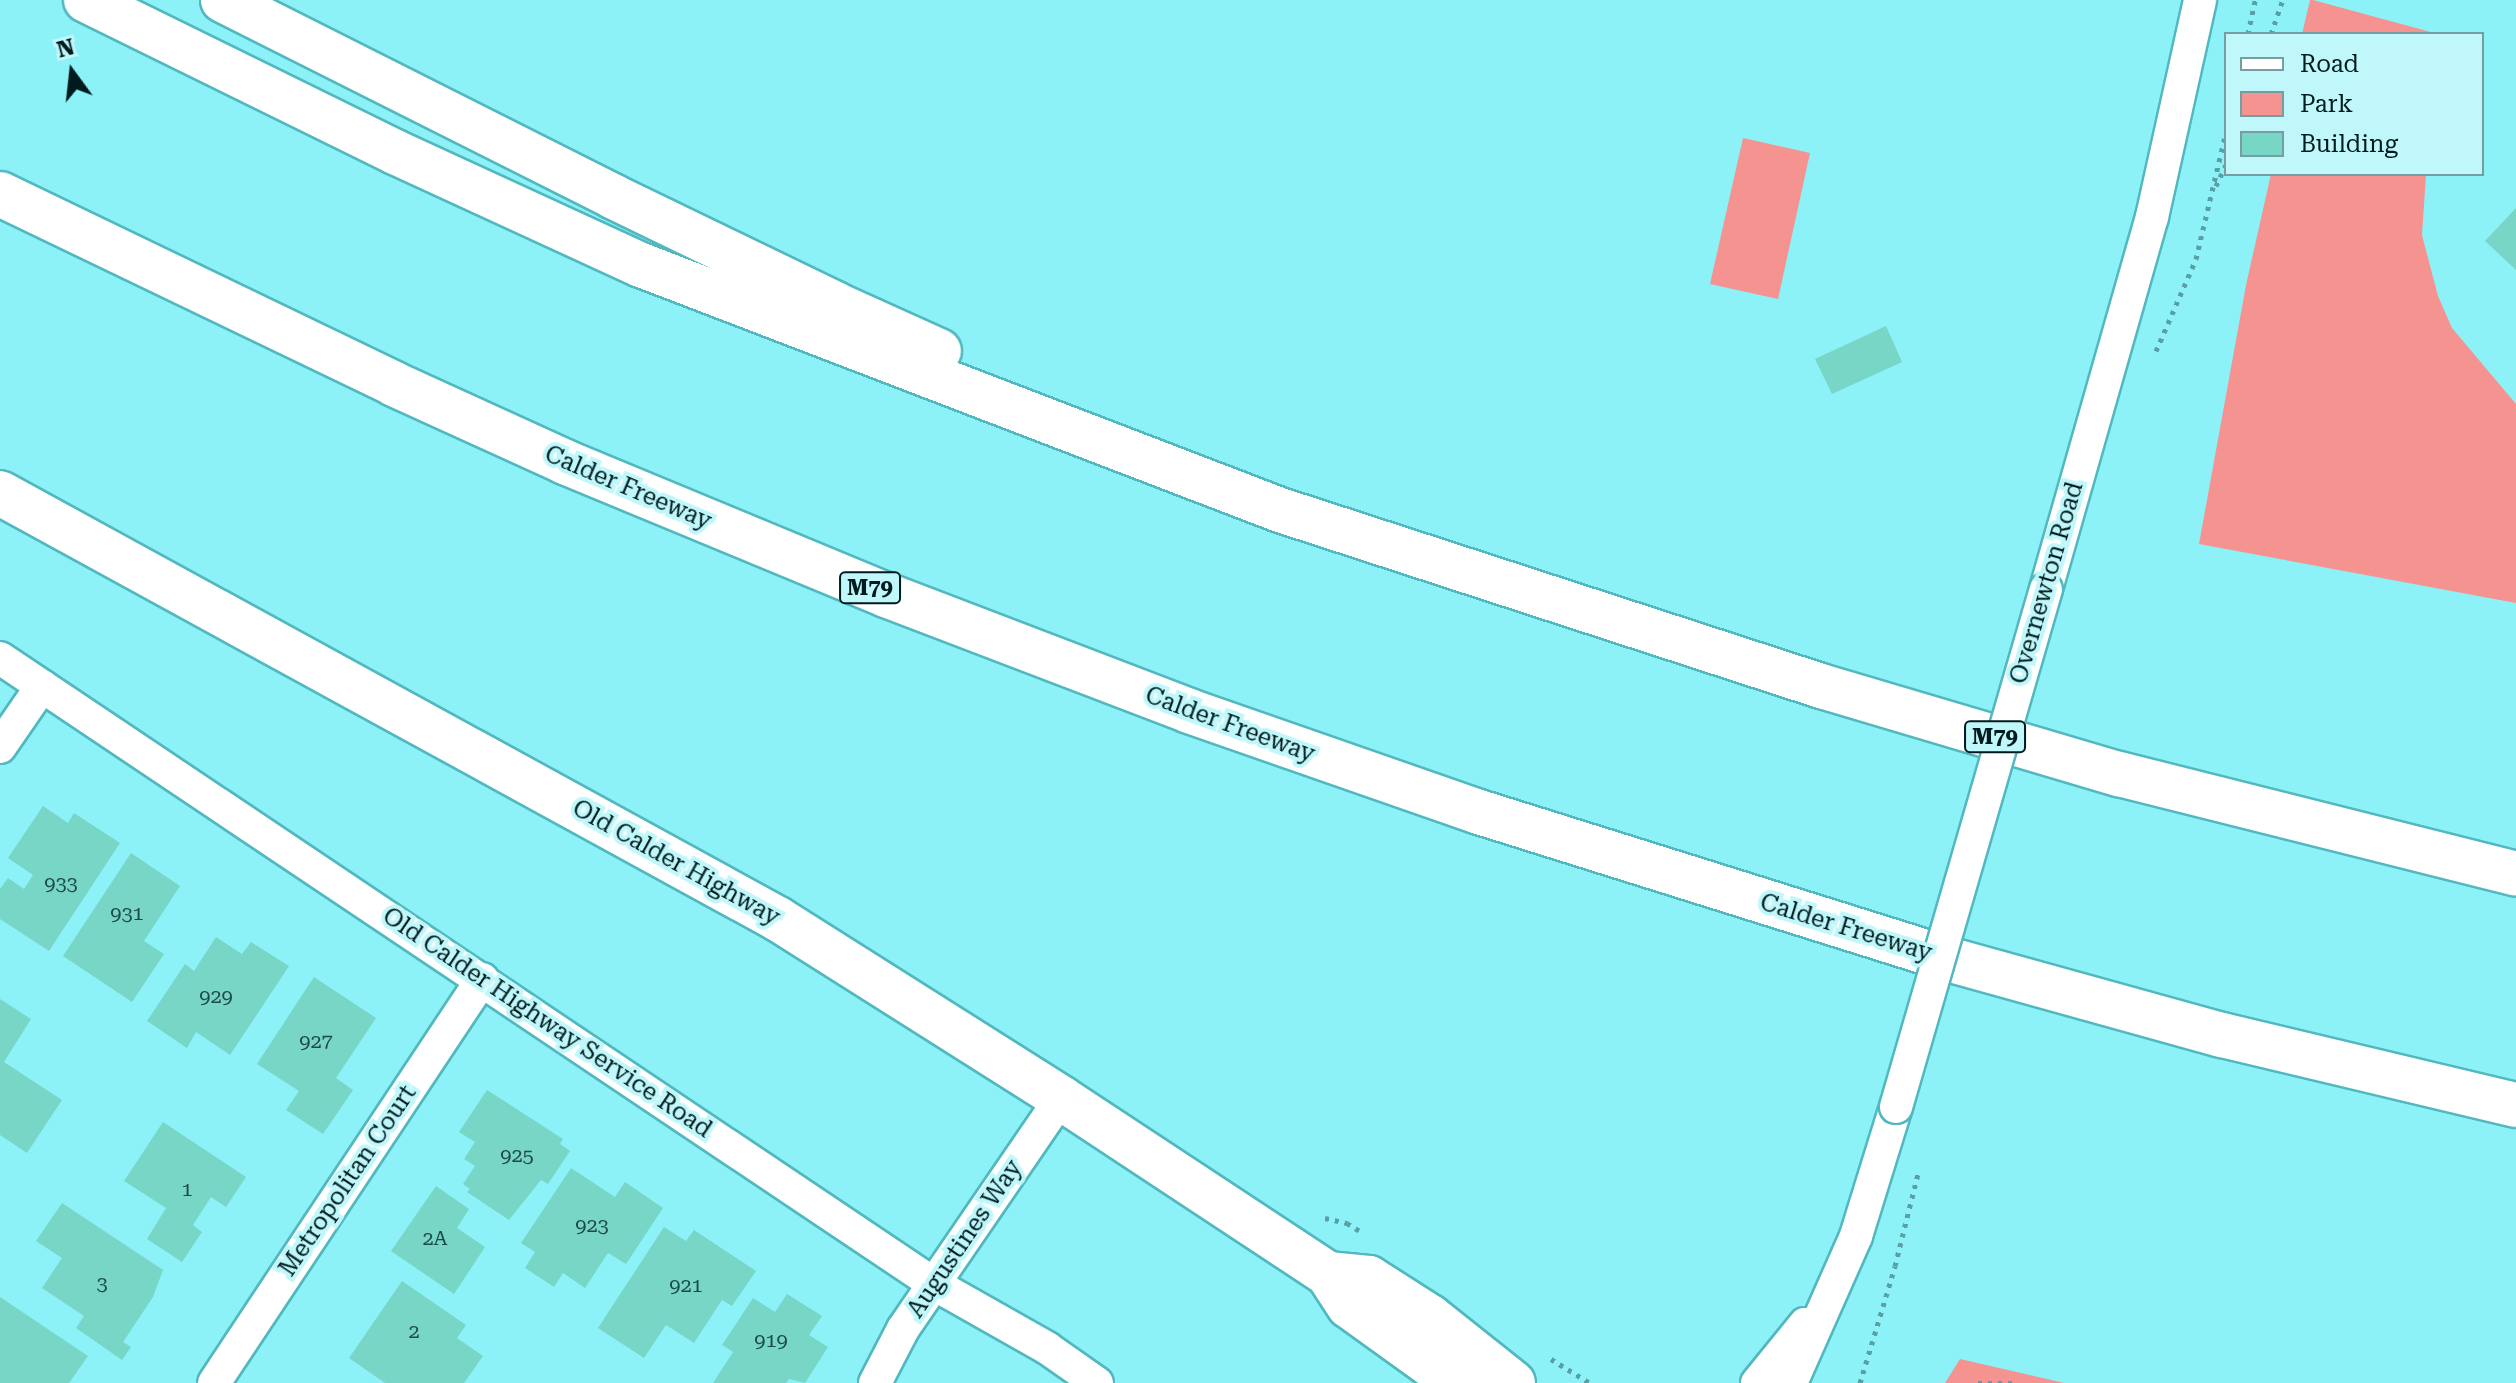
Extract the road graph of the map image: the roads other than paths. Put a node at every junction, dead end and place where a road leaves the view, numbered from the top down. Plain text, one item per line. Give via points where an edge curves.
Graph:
1 (86, 0) edge
2 (223, 0) edge
3 (2200, 0) edge
4 (0, 194) edge
5 (0, 493) edge
6 (1515, 589) junction
7 (0, 658) edge
8 (42, 686) junction
9 (0, 747) edge
10 (2516, 874) edge
11 (482, 979) junction
12 (1061, 1098) junction
13 (2516, 1105) edge
14 (1328, 1274) junction
15 (934, 1284) junction
16 (1827, 1297) junction
17 (214, 1383) edge
18 (875, 1383) edge
19 (1097, 1383) edge
20 (1456, 1383) edge
21 (1513, 1383) edge
22 (1757, 1383) edge
23 (1791, 1383) edge

1 - 6 main road, M79 via 395,152 641,265 1280,510
2 - 6 main road via 835,304 1281,500
3 - 16 street, Overnewton Road, bridge via 2152,217 2046,589 1896,1107 1856,1236
4 - 13 main road, Calder Freeway / M79 via 565,462 1031,652 1315,756 1951,960 2222,1035
5 - 12 main road, Old Calder Highway via 778,919
6 - 10 main road, M79 via 2119,774
7 - 8 street, Old Calder Highway Service Road
8 - 9 street
8 - 11 street, Old Calder Highway Service Road
11 - 15 street, Old Calder Highway Service Road
11 - 17 street, Metropolitan Court
12 - 14 main road, Old Calder Highway
12 - 15 street, Augustines Way
14 - 20 main road, Old Calder Highway via 1349,1306
14 - 21 main road, Old Calder Highway via 1369,1278 1430,1317
15 - 18 street, Augustines Way
15 - 19 street, Old Calder Highway Service Road
16 - 22 street, Overnewton Road
16 - 23 street, Overnewton Road

